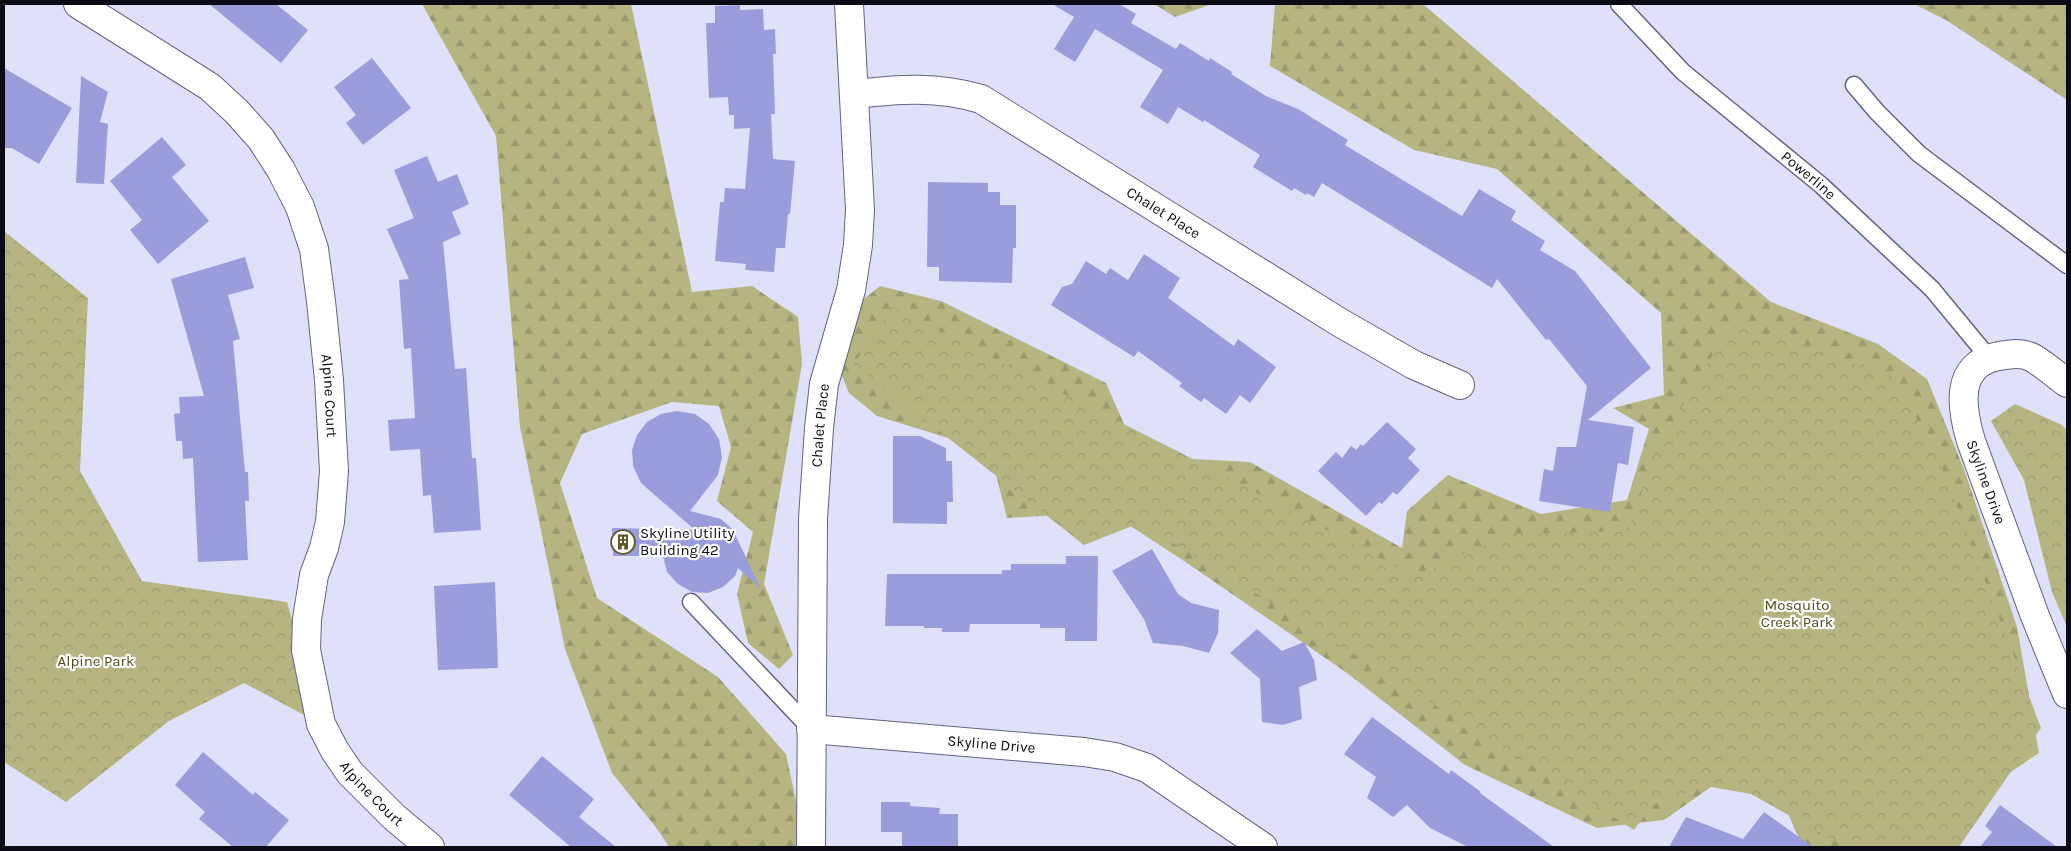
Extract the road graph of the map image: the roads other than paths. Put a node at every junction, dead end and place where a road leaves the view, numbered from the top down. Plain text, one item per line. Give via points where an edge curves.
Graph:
1 (78, 4) edge
2 (849, 4) edge
3 (1619, 4) edge
4 (108, 12) edge
5 (1854, 85) dead end
6 (855, 94) junction
7 (2067, 265) edge
8 (1989, 358) junction
9 (2067, 383) edge
10 (1460, 385) dead end
11 (691, 602) dead end
12 (2067, 694) edge
13 (811, 729) junction
14 (430, 847) edge
15 (811, 847) edge
16 (1263, 847) edge

1 - 4 street, Alpine Court
2 - 6 street, Chalet Place
3 - 8 lane, Powerline via 1683,72 1821,185 1932,289
4 - 14 street, Alpine Court via 210,87 237,112 262,138 300,206 314,249 321,301 334,471 330,522 314,575 306,619 306,650 317,706 321,724 350,773
5 - 7 lane via 1919,154
6 - 10 street, Chalet Place via 932,89 981,99 1339,322 1414,365
6 - 13 street, Chalet Place via 860,210 858,245 851,290 824,384 819,428 813,519
8 - 9 street, Skyline Drive via 2018,353 2032,357
8 - 12 street, Skyline Drive via 1975,366 1966,379 1964,419 2035,616
11 - 13 lane
13 - 15 street
13 - 16 street, Skyline Drive via 1115,757 1147,768 1175,785

